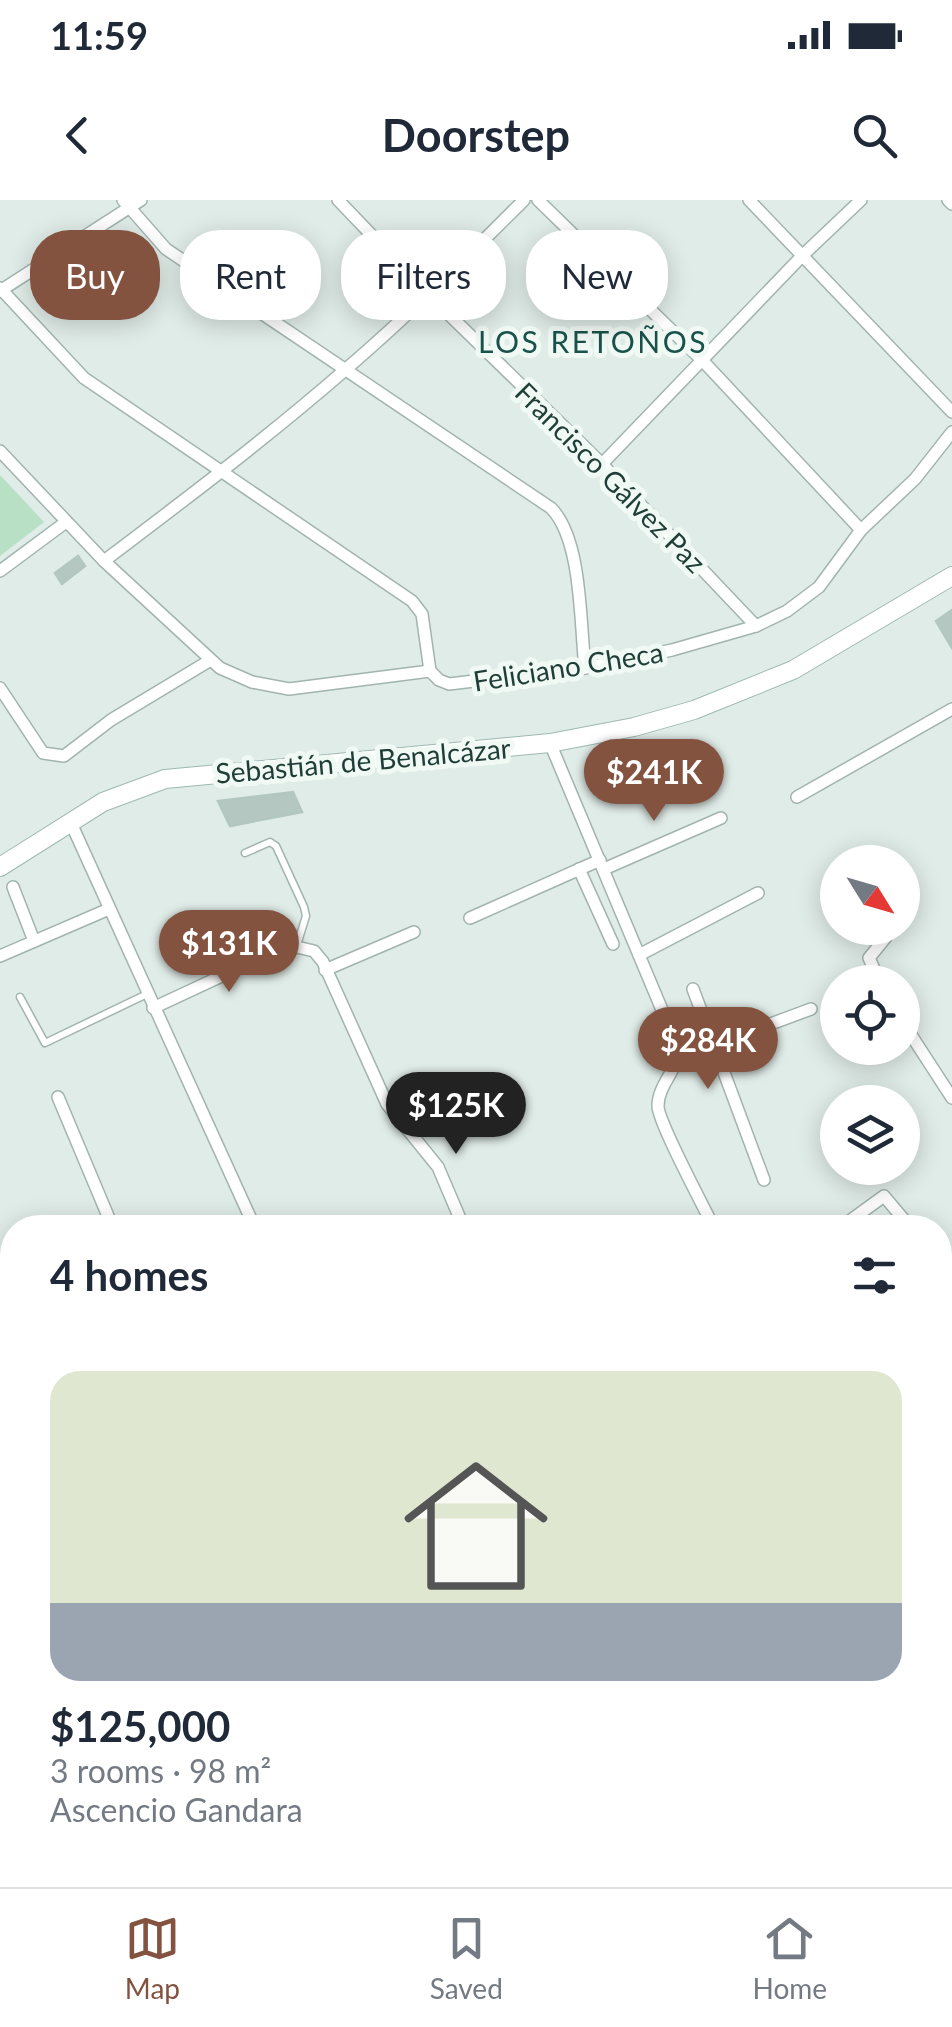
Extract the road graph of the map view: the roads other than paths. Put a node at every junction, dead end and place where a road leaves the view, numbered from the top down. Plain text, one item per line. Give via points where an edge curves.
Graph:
1 (141, 200) edge
2 (338, 200) edge
3 (524, 200) edge
4 (538, 200) edge
5 (749, 200) edge
6 (861, 200) edge
7 (126, 204) edge
8 (366, 230) edge
9 (494, 230) edge
10 (803, 255) junction
11 (0, 290) edge
12 (401, 320) edge
13 (453, 320) edge
14 (702, 360) junction
15 (346, 370) junction
16 (952, 412) edge
17 (952, 432) edge
18 (0, 452) edge
19 (602, 464) junction
20 (220, 473) junction
21 (66, 522) junction
22 (862, 530) junction
23 (104, 561) junction
24 (0, 571) edge
25 (952, 576) edge
26 (756, 626) junction
27 (209, 661) junction
28 (585, 668) junction
29 (430, 671) junction
30 (0, 688) edge
31 (952, 708) edge
32 (550, 743) junction
33 (797, 798) dead end
34 (721, 818) dead end
35 (70, 821) junction
36 (245, 853) dead end
37 (602, 865) junction
38 (0, 867) edge
39 (579, 869) junction
40 (13, 887) dead end
41 (758, 893) dead end
42 (109, 909) junction
43 (470, 918) dead end
44 (414, 932) dead end
45 (34, 941) junction
46 (612, 944) dead end
47 (301, 946) junction
48 (639, 955) junction
49 (0, 956) edge
50 (325, 970) junction
51 (692, 989) dead end
52 (147, 994) junction
53 (20, 997) dead end
54 (153, 1008) junction
55 (811, 1009) dead end
56 (712, 1046) junction
57 (920, 1049) edge
58 (679, 1058) junction
59 (58, 1097) dead end
60 (952, 1098) edge
61 (764, 1180) dead end
62 (108, 1215) edge
63 (249, 1215) edge
64 (458, 1215) edge
65 (708, 1215) edge
66 (858, 1215) edge
67 (901, 1215) edge

1 - 7 street
2 - 8 street, Francisco Gálvez Paz
3 - 9 street
4 - 14 street
5 - 10 street
6 - 10 street
7 - 11 street
7 - 15 street via 166,250
10 - 14 street
10 - 16 street
11 - 20 street via 77,373
12 - 15 street
13 - 19 street, Francisco Gálvez Paz
14 - 19 street
14 - 22 street
15 - 20 street
15 - 28 street via 561,518 571,542
17 - 22 street, Feliciano Checa
18 - 21 street, Feliciano Checa
19 - 26 street, Francisco Gálvez Paz
20 - 23 street
20 - 29 street via 418,607
21 - 23 street, Feliciano Checa
21 - 24 street
22 - 26 street, Feliciano Checa via 818,587
23 - 27 street, Feliciano Checa
25 - 32 main road, Sebastián de Benalcázar via 759,686 634,727
26 - 28 street, Feliciano Checa
27 - 29 street, Feliciano Checa via 252,682 289,689
27 - 30 street via 64,756 43,753
28 - 29 street, Feliciano Checa via 448,684
31 - 33 street
32 - 35 main road, Sebastián de Benalcázar via 165,778
32 - 37 street
34 - 37 street
35 - 38 main road, Sebastián de Benalcázar
35 - 42 street
36 - 47 lane via 270,842 276,846 304,907
37 - 39 street
37 - 48 street
39 - 43 street
39 - 46 street
40 - 45 street
41 - 48 street
42 - 45 street
42 - 52 street
44 - 50 street
45 - 49 street
47 - 50 street via 319,956
47 - 54 street via 288,945
48 - 58 street
50 - 64 street via 386,1104 438,1167
51 - 56 street
52 - 53 lane via 45,1043
52 - 54 street
54 - 63 street
55 - 56 street
56 - 58 street
56 - 61 street
57 - 60 street
58 - 65 street via 658,1112
59 - 62 street
66 - 67 street via 884,1196

